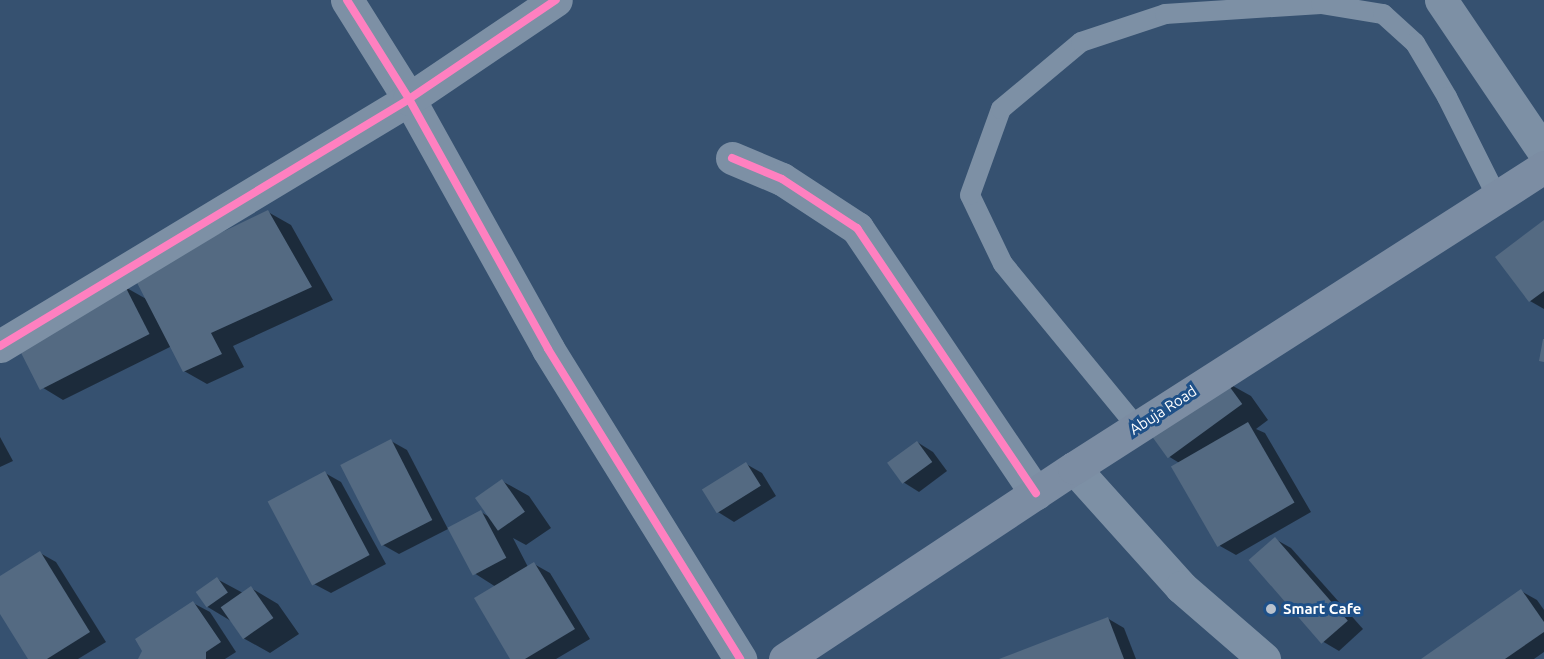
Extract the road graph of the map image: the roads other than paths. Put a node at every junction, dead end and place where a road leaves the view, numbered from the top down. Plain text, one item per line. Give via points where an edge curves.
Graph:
1 (347, 0) edge
2 (556, 0) edge
3 (1441, 0) edge
4 (409, 99) junction
5 (1544, 152) edge
6 (732, 158) dead end
7 (1544, 167) edge
8 (1497, 196) junction
9 (0, 346) edge
10 (1137, 427) junction
11 (1074, 468) junction
12 (1036, 493) junction
13 (740, 659) edge
14 (785, 659) edge
15 (1264, 659) edge

1 - 4 street
2 - 4 street
3 - 5 street
4 - 9 street
4 - 13 street via 548,348
6 - 12 street via 782,179 857,228
7 - 8 main road, Abuja Road
8 - 10 main road, Abuja Road
8 - 10 lane via 1415,43 1383,14 1321,4 1166,14 1081,42 1000,109 970,195 1004,264
10 - 11 main road, Abuja Road
11 - 12 main road, Abuja Road
11 - 15 street via 1181,587
12 - 14 main road, Abuja Road

